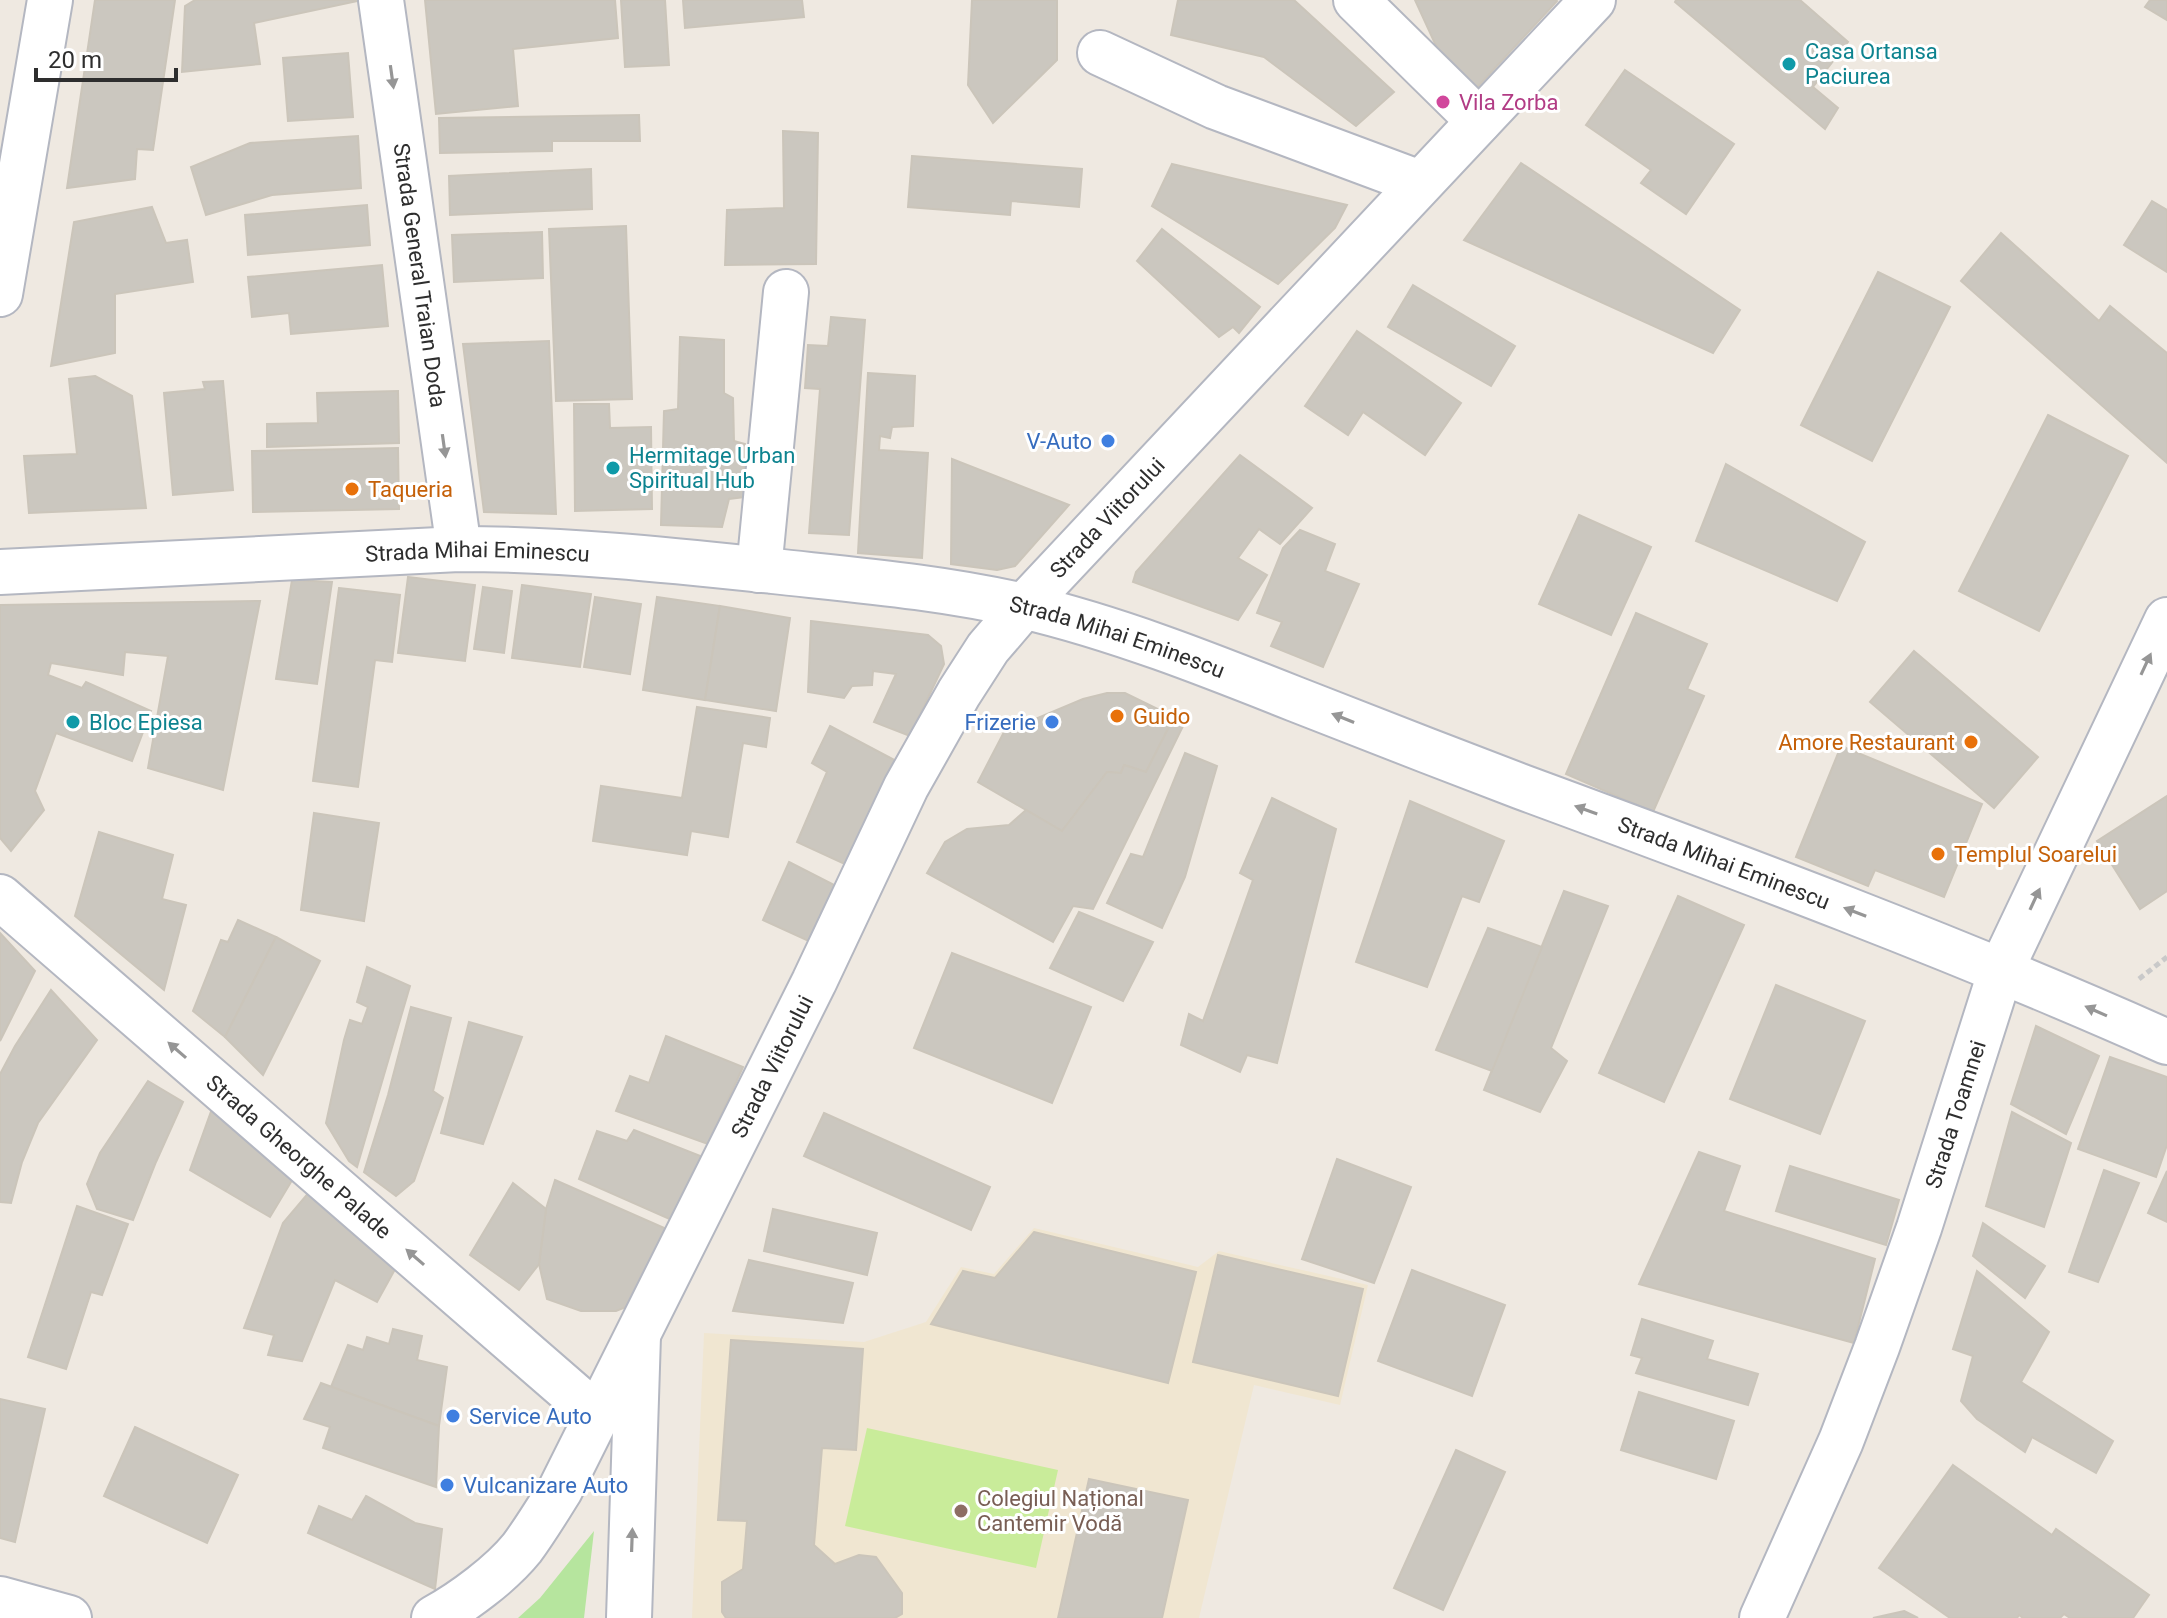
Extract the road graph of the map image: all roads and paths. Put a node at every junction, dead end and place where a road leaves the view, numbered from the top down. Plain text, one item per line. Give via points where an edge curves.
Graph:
1 (50, 0) edge
2 (381, 0) edge
3 (1356, 0) edge
4 (1593, 0) edge
5 (1100, 53) dead end
6 (1479, 121) junction
7 (1420, 183) junction
8 (786, 292) dead end
9 (0, 294) edge
10 (459, 549) junction
11 (759, 570) junction
12 (0, 572) edge
13 (1024, 606) junction
14 (2167, 620) edge
15 (0, 897) edge
16 (2001, 970) junction
17 (2167, 1042) edge
18 (638, 1336) junction
19 (598, 1416) junction
20 (0, 1599) edge
21 (69, 1618) edge
22 (434, 1618) edge
23 (629, 1618) edge
24 (1762, 1618) edge

1 - 9 street
2 -> 10 street, Strada General Traian Doda
3 - 6 street
4 - 6 street, Strada Viitorului
5 - 7 street via 1216,107
6 - 7 street, Strada Viitorului
7 - 13 street, Strada Viitorului
8 - 11 street
10 - 11 street, Strada Mihai Eminescu via 587,553
10 - 12 street, Strada Mihai Eminescu
11 - 13 street, Strada Mihai Eminescu via 872,581
16 -> 13 street, Strada Mihai Eminescu via 1212,666
13 - 18 street, Strada Viitorului via 988,648 906,787
16 -> 14 street, Strada Toamnei
19 -> 15 street, Strada Gheorghe Palade
17 -> 16 street, Strada Mihai Eminescu
16 - 24 street, Strada Toamnei via 1877,1347
18 - 19 street, Strada Viitorului
23 -> 18 street, Strada Viitorului
19 - 22 street, Strada Viitorului via 560,1490 520,1549 485,1583
20 - 21 street

